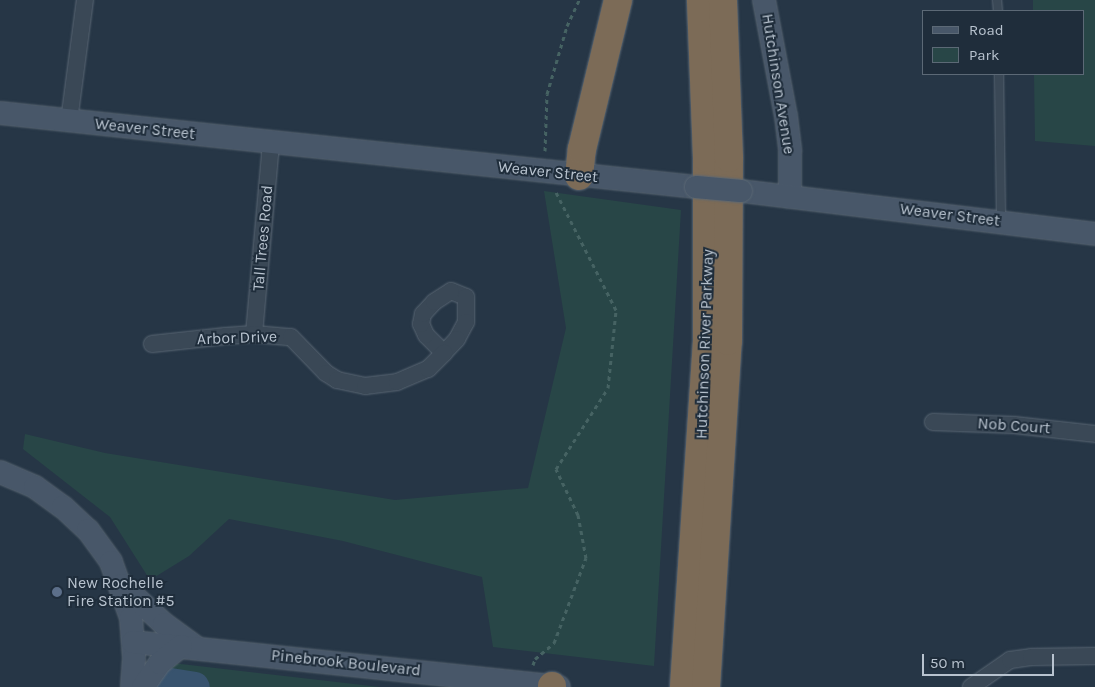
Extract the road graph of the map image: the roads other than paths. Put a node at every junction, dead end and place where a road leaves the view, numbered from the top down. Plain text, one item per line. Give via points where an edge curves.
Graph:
1 (85, 0) edge
2 (618, 0) edge
3 (701, 0) edge
4 (723, 0) edge
5 (764, 0) edge
6 (999, 75) edge
7 (0, 113) edge
8 (69, 121) junction
9 (271, 142) junction
10 (579, 176) junction
11 (790, 197) junction
12 (1001, 221) junction
13 (1095, 234) edge
14 (254, 334) junction
15 (152, 344) dead end
16 (444, 353) dead end
17 (933, 422) dead end
18 (1095, 434) edge
19 (0, 472) edge
20 (120, 582) junction
21 (134, 642) junction
22 (189, 647) junction
23 (1095, 656) edge
24 (695, 684) edge
25 (547, 686) edge
26 (132, 687) edge
27 (143, 687) edge
28 (971, 687) edge

1 - 8 street
2 - 10 highway via 582,149
3 - 24 highway, Hutchinson River Parkway via 708,158 707,338
4 - 24 highway, Hutchinson River Parkway via 729,158 729,331 722,469
5 - 11 main road, Hutchinson Avenue via 786,116
6 - 12 lane
7 - 8 main road, Weaver Street
8 - 9 main road, Weaver Street
9 - 10 main road, Weaver Street
9 - 14 street, Tall Trees Road
10 - 11 main road, Weaver Street, bridge
11 - 12 main road, Weaver Street
12 - 13 main road, Weaver Street
14 - 15 street, Arbor Drive
14 - 16 street, Arbor Drive via 291,337 337,380 365,386 397,382 428,370
17 - 18 street, Nob Court via 1014,425
19 - 20 main road via 35,487 76,518 101,547
20 - 21 main road via 131,618
20 - 22 main road
21 - 22 main road, Pinebrook Boulevard
21 - 26 main road
22 - 25 main road, Pinebrook Boulevard
22 - 27 main road via 160,663
23 - 28 street via 1010,660

